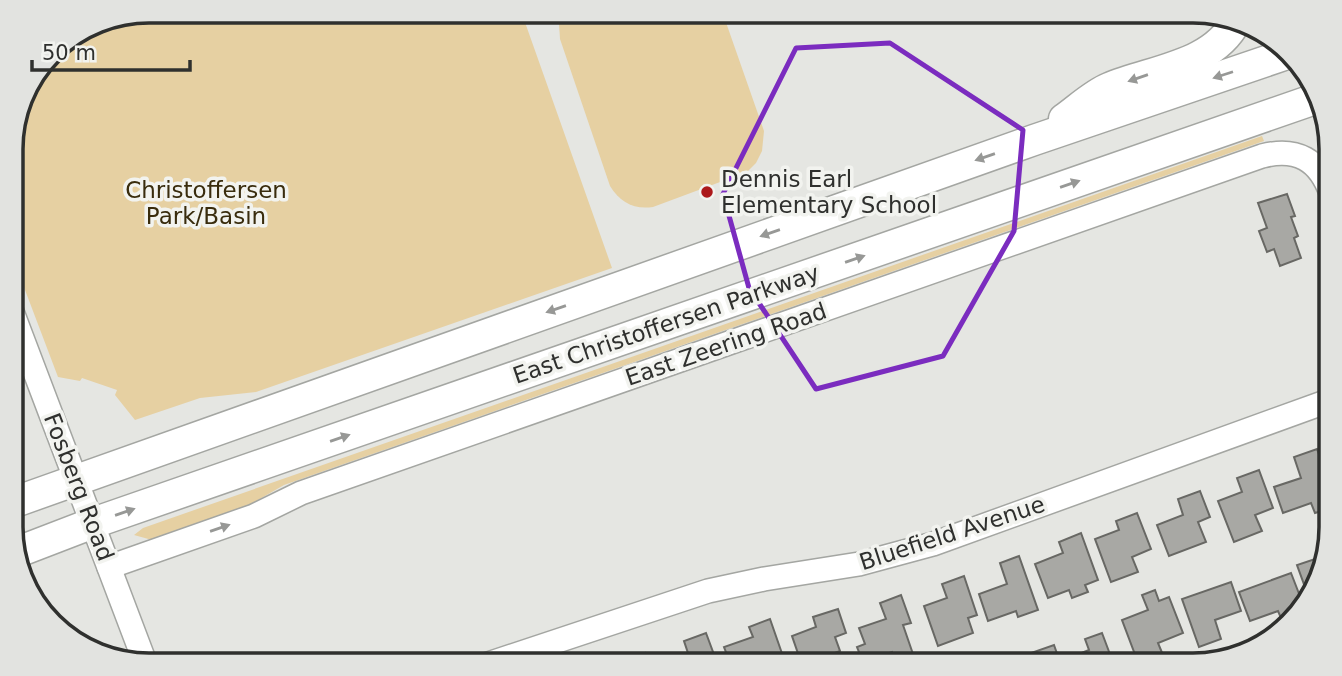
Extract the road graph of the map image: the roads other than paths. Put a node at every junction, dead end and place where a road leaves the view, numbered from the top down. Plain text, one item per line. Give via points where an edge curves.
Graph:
1 (1232, 28) edge
2 (1279, 57) edge
3 (1310, 101) edge
4 (1034, 140) junction
5 (1319, 170) edge
6 (23, 340) edge
7 (1319, 404) edge
8 (77, 479) junction
9 (23, 499) edge
10 (93, 523) junction
11 (25, 549) edge
12 (109, 567) junction
13 (141, 653) edge
14 (521, 653) edge

1 -> 4 street via 1208,52 1106,89
2 -> 4 street
10 -> 3 street, East Christoffersen Parkway
4 -> 8 street
12 -> 5 street, East Zeering Road via 264,512 301,493 1255,159 1279,153 1302,157
6 - 8 street, Fosberg Road
7 - 14 street, Bluefield Avenue via 933,544 859,564 708,591
8 - 9 street
8 - 10 street, Fosberg Road
10 - 11 street, East Christoffersen Parkway
10 - 12 street, Fosberg Road
12 - 13 street, Fosberg Road

